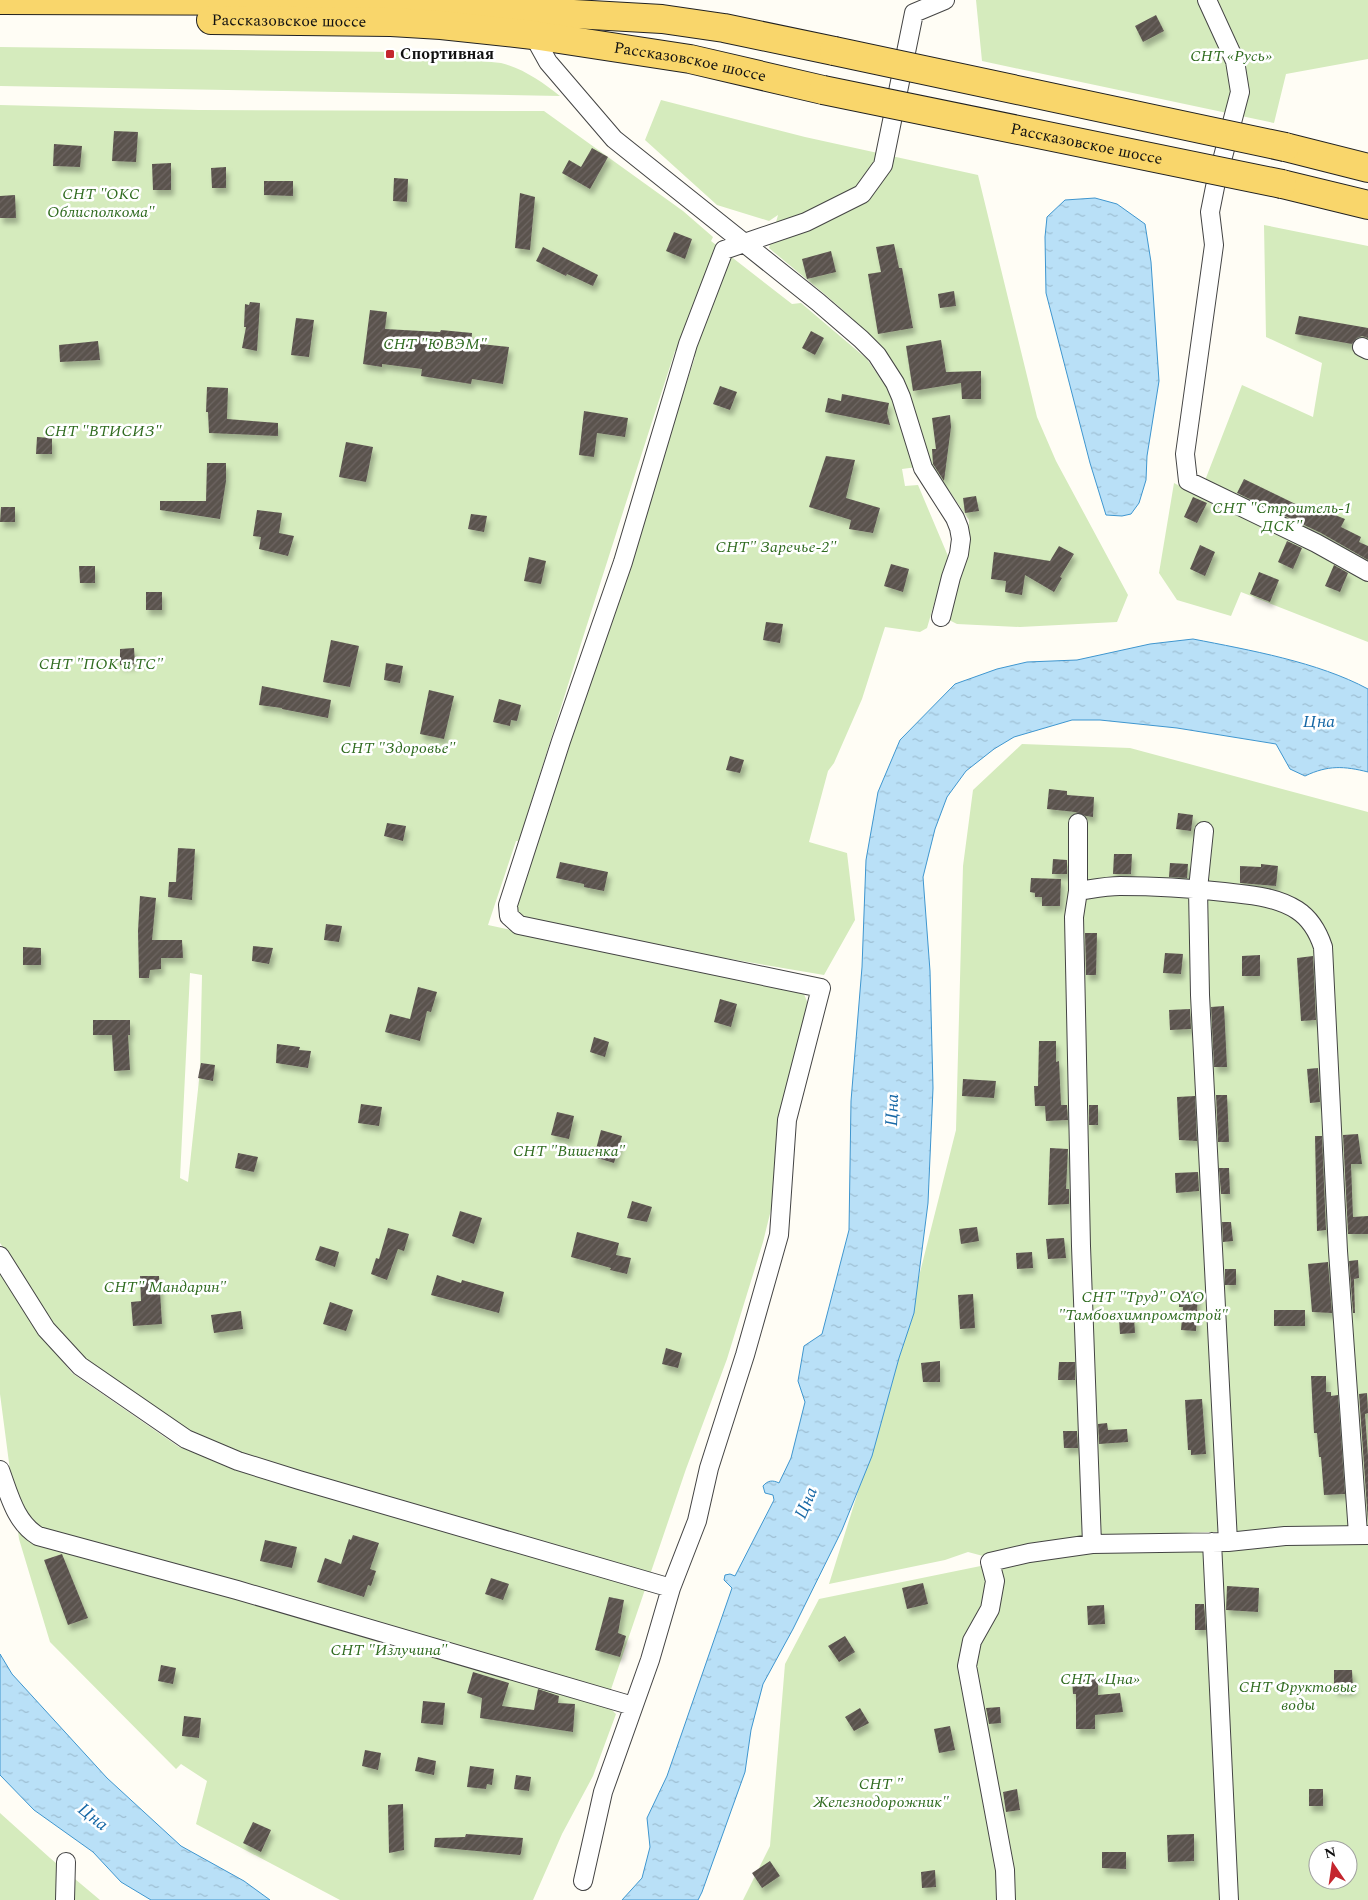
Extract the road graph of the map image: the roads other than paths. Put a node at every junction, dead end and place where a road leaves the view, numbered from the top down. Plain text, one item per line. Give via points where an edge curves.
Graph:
1 (0, 0) edge
2 (945, 0) edge
3 (1206, 0) edge
4 (0, 17) edge
5 (533, 35) junction
6 (1368, 168) edge
7 (1368, 205) edge
8 (744, 243) junction
9 (1368, 572) edge
10 (941, 617) dead end
11 (1078, 823) dead end
12 (1204, 831) dead end
13 (1198, 889) junction
14 (1078, 891) junction
15 (0, 1256) edge
16 (0, 1470) edge
17 (1363, 1535) edge
18 (1220, 1542) junction
19 (1092, 1544) junction
20 (671, 1588) junction
21 (633, 1706) junction
22 (66, 1862) dead end
23 (583, 1881) dead end
24 (65, 1900) edge
25 (1006, 1900) edge
26 (1229, 1900) edge

1 - 6 main road, Рассказовское шоссе, bridge via 355,0 472,4 662,19 834,51 1285,147
2 - 8 street via 914,13 883,165 862,194 806,222
3 - 9 street via 1235,61 1240,92 1210,212 1214,245 1185,454 1188,481
4 - 5 main road, Рассказовское шоссе via 356,21 441,25
5 - 7 main road, Рассказовское шоссе, bridge via 690,59 822,90 1282,184
5 - 8 street via 548,62 614,139
8 - 10 street via 861,339 895,383 923,468 955,518 961,539
8 - 20 street via 724,250 688,344 622,562 508,905 510,916 519,925 821,988 786,1120 779,1236 712,1460 698,1521
11 - 14 street
12 - 13 street
13 - 14 street via 1118,886
13 - 17 street via 1263,896 1284,903 1298,910 1314,926 1323,947 1338,1251
13 - 18 street
14 - 19 street via 1074,917 1078,1164
15 - 20 street via 46,1329 80,1366 186,1439 238,1461 299,1480
16 - 21 street via 21,1522 38,1536
17 - 18 street via 1285,1536
18 - 19 street
18 - 26 street
19 - 25 street via 990,1562 995,1581 990,1609 972,1641 967,1666 1005,1870
20 - 21 street
21 - 23 street via 603,1792
22 - 24 street

